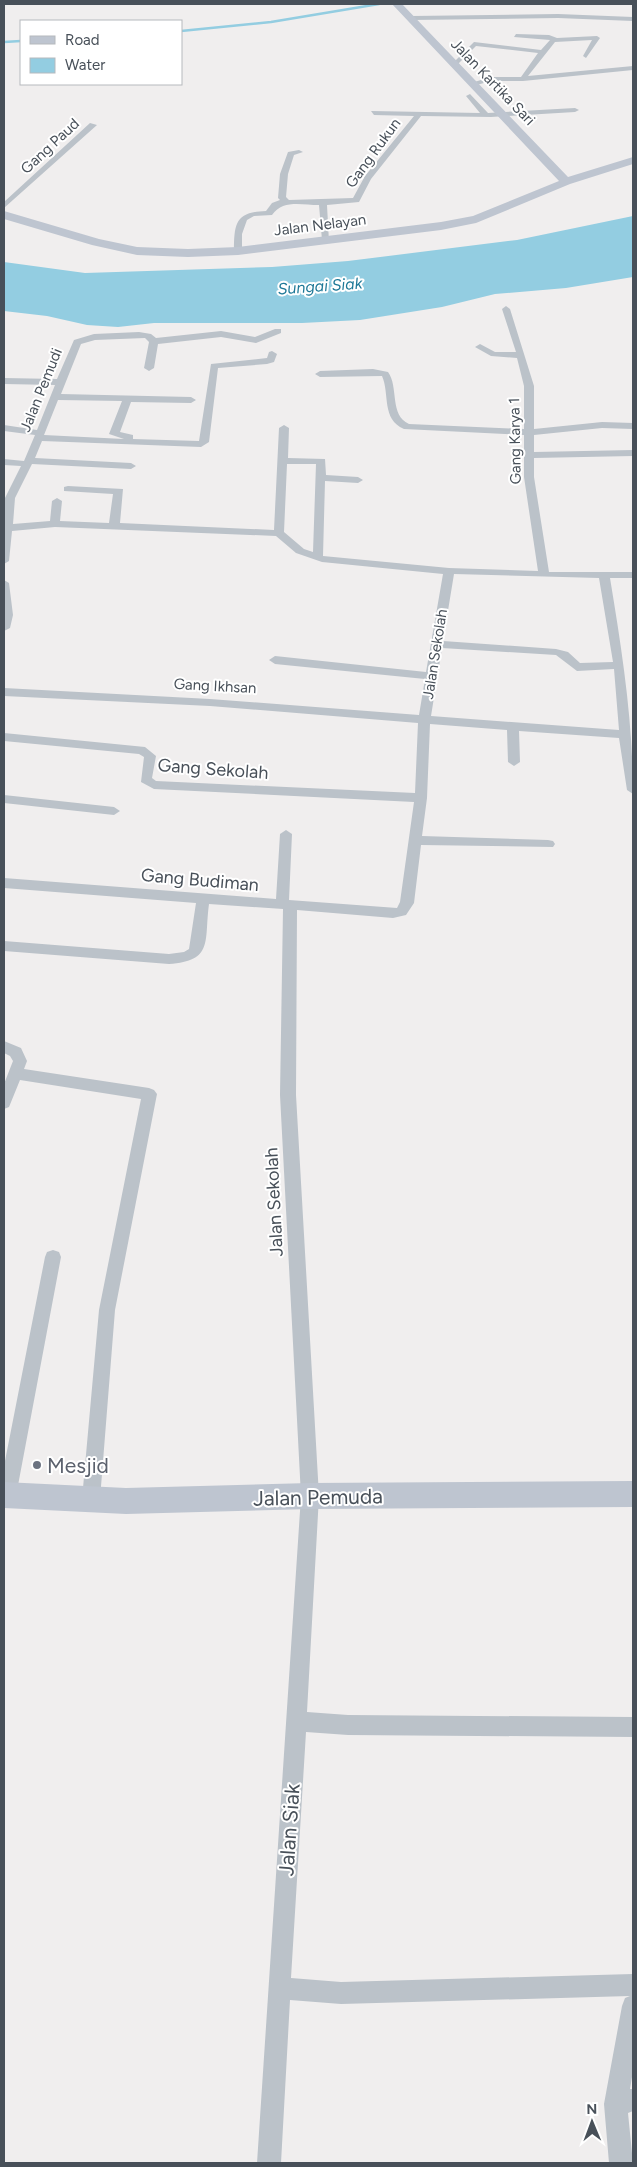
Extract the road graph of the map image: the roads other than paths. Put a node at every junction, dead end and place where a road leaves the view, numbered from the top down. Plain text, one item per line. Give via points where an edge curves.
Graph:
1 (398, 4) edge
2 (412, 18) junction
3 (633, 19) edge
4 (516, 36) dead end
5 (556, 40) junction
6 (543, 52) junction
7 (586, 56) dead end
8 (455, 64) junction
9 (633, 68) edge
10 (523, 80) junction
11 (473, 84) junction
12 (470, 96) dead end
13 (576, 110) dead end
14 (374, 112) dead end
15 (419, 114) junction
16 (494, 115) junction
17 (92, 125) dead end
18 (299, 152) dead end
19 (633, 160) edge
20 (566, 182) junction
21 (285, 202) junction
22 (323, 203) junction
23 (4, 206) edge
24 (4, 215) edge
25 (326, 240) junction
26 (238, 251) junction
27 (506, 309) dead end
28 (278, 331) dead end
29 (154, 341) junction
30 (480, 347) dead end
31 (272, 354) dead end
32 (521, 355) junction
33 (149, 368) dead end
34 (320, 374) dead end
35 (4, 381) edge
36 (60, 382) junction
37 (55, 397) junction
38 (127, 400) junction
39 (191, 400) dead end
40 (633, 426) edge
41 (4, 428) edge
42 (284, 428) dead end
43 (530, 432) junction
44 (39, 436) junction
45 (187, 440) dead end
46 (633, 453) edge
47 (528, 454) junction
48 (283, 461) junction
49 (4, 462) edge
50 (28, 462) junction
51 (131, 466) dead end
52 (321, 478) junction
53 (358, 480) dead end
54 (68, 488) dead end
55 (57, 501) dead end
56 (6, 504) edge
57 (55, 524) junction
58 (114, 527) junction
59 (8, 528) junction
60 (279, 534) junction
61 (318, 558) junction
62 (4, 561) edge
63 (449, 571) junction
64 (544, 575) junction
65 (604, 575) junction
66 (633, 575) edge
67 (4, 583) edge
68 (6, 615) edge
69 (4, 628) edge
70 (437, 644) junction
71 (275, 660) dead end
72 (619, 671) junction
73 (432, 676) junction
74 (633, 678) edge
75 (4, 692) edge
76 (424, 721) junction
77 (514, 728) junction
78 (4, 737) edge
79 (629, 742) edge
80 (514, 762) dead end
81 (633, 790) edge
82 (421, 798) junction
83 (4, 799) edge
84 (114, 811) dead end
85 (286, 834) dead end
86 (417, 840) junction
87 (548, 844) dead end
88 (4, 884) edge
89 (203, 898) junction
90 (286, 905) junction
91 (393, 913) joint
92 (4, 946) edge
93 (4, 1047) edge
94 (16, 1074) junction
95 (4, 1103) edge
96 (53, 1257) dead end
97 (633, 1494) edge
98 (5, 1496) edge
99 (310, 1496) junction
100 (91, 1499) junction
101 (296, 1721) junction
102 (633, 1727) edge
103 (633, 1985) edge
104 (280, 1988) junction
105 (633, 2006) edge
106 (624, 2102) edge
107 (269, 2163) edge
108 (621, 2163) edge

1 - 2 main road, Jalan Kartika Sari
2 - 3 street via 558,16
2 - 8 main road, Jalan Kartika Sari
4 - 5 street
5 - 6 street
5 - 7 street via 596,38
6 - 8 street via 477,41
6 - 10 street
8 - 11 main road, Jalan Kartika Sari
9 - 10 street
10 - 11 street via 491,79
11 - 16 main road, Jalan Kartika Sari
12 - 16 street
13 - 16 street
14 - 15 street
15 - 16 street
15 - 22 street, Gang Rukun via 368,178 356,200
16 - 20 main road, Jalan Kartika Sari
17 - 23 street, Gang Paud
18 - 21 street via 291,154 284,174 282,198
19 - 20 main road, Jalan Nelayan
20 - 25 main road, Jalan Nelayan via 476,218 441,226
21 - 22 street, Gang Rukun
21 - 26 street via 275,205 269,212 244,218 238,229
22 - 25 street
24 - 26 main road, Jalan Nelayan via 137,251
25 - 26 main road, Jalan Nelayan
27 - 32 street, Gang Karya 1
28 - 29 street, Jalan Pemudi via 256,340 221,334
29 - 33 street
29 - 36 street, Jalan Pemudi via 139,335 94,337 77,342
30 - 32 street via 492,355
31 - 44 street via 271,360 267,361 214,366 204,442 198,445
32 - 43 street, Gang Karya 1 via 529,386
34 - 43 street via 385,374 395,420 402,426
35 - 36 street
36 - 37 street, Jalan Pemudi
37 - 38 street
37 - 44 street, Jalan Pemudi
38 - 39 street
38 - 45 street via 114,434
40 - 43 street
41 - 44 street
42 - 48 street
43 - 47 street, Gang Karya 1
44 - 50 street, Jalan Pemudi
46 - 47 street
47 - 64 street, Gang Karya 1
48 - 52 street via 321,462
48 - 60 street
49 - 50 street
50 - 51 street
50 - 56 street, Jalan Pemudi
52 - 53 street
52 - 61 street
54 - 58 street via 119,491
55 - 57 street
56 - 59 street, Jalan Pemudi
57 - 58 street
57 - 59 street
58 - 60 street
59 - 62 street, Jalan Pemudi
60 - 61 street via 300,551
61 - 63 street
63 - 64 street
63 - 70 street, Jalan Sekolah
64 - 65 street
65 - 66 street
65 - 72 street
67 - 68 street
68 - 69 street
70 - 72 street via 556,652 564,654 577,667
70 - 73 street, Jalan Sekolah
71 - 73 street
72 - 74 street
72 - 79 street
73 - 76 street, Jalan Sekolah
75 - 76 street, Gang Ikhsan via 58,692 243,704
76 - 77 street, Gang Ikhsan
76 - 82 street, Jalan Sekolah
77 - 79 street, Gang Ikhsan
77 - 80 street
78 - 82 street, Gang Sekolah via 141,750 150,756 146,778 154,786
79 - 81 street
82 - 86 street, Jalan Sekolah
83 - 84 street
85 - 90 street, Jalan Sekolah
86 - 87 street
86 - 91 street, Jalan Sekolah via 408,903 401,912
88 - 89 street, Gang Budiman
89 - 90 street, Gang Budiman
89 - 92 street via 196,950 183,958
90 - 91 street, Gang Budiman
90 - 99 street, Jalan Sekolah via 288,1103
93 - 94 street via 19,1056
94 - 95 street
94 - 100 street via 149,1094 107,1310
96 - 98 street
97 - 99 main road, Jalan Pemuda
98 - 100 main road, Jalan Pemuda
99 - 100 main road, Jalan Pemuda
99 - 101 street, Jalan Siak
101 - 102 street via 348,1725
101 - 104 street, Jalan Siak
103 - 104 street via 341,1993
104 - 107 street, Jalan Siak
105 - 106 street
106 - 108 street

